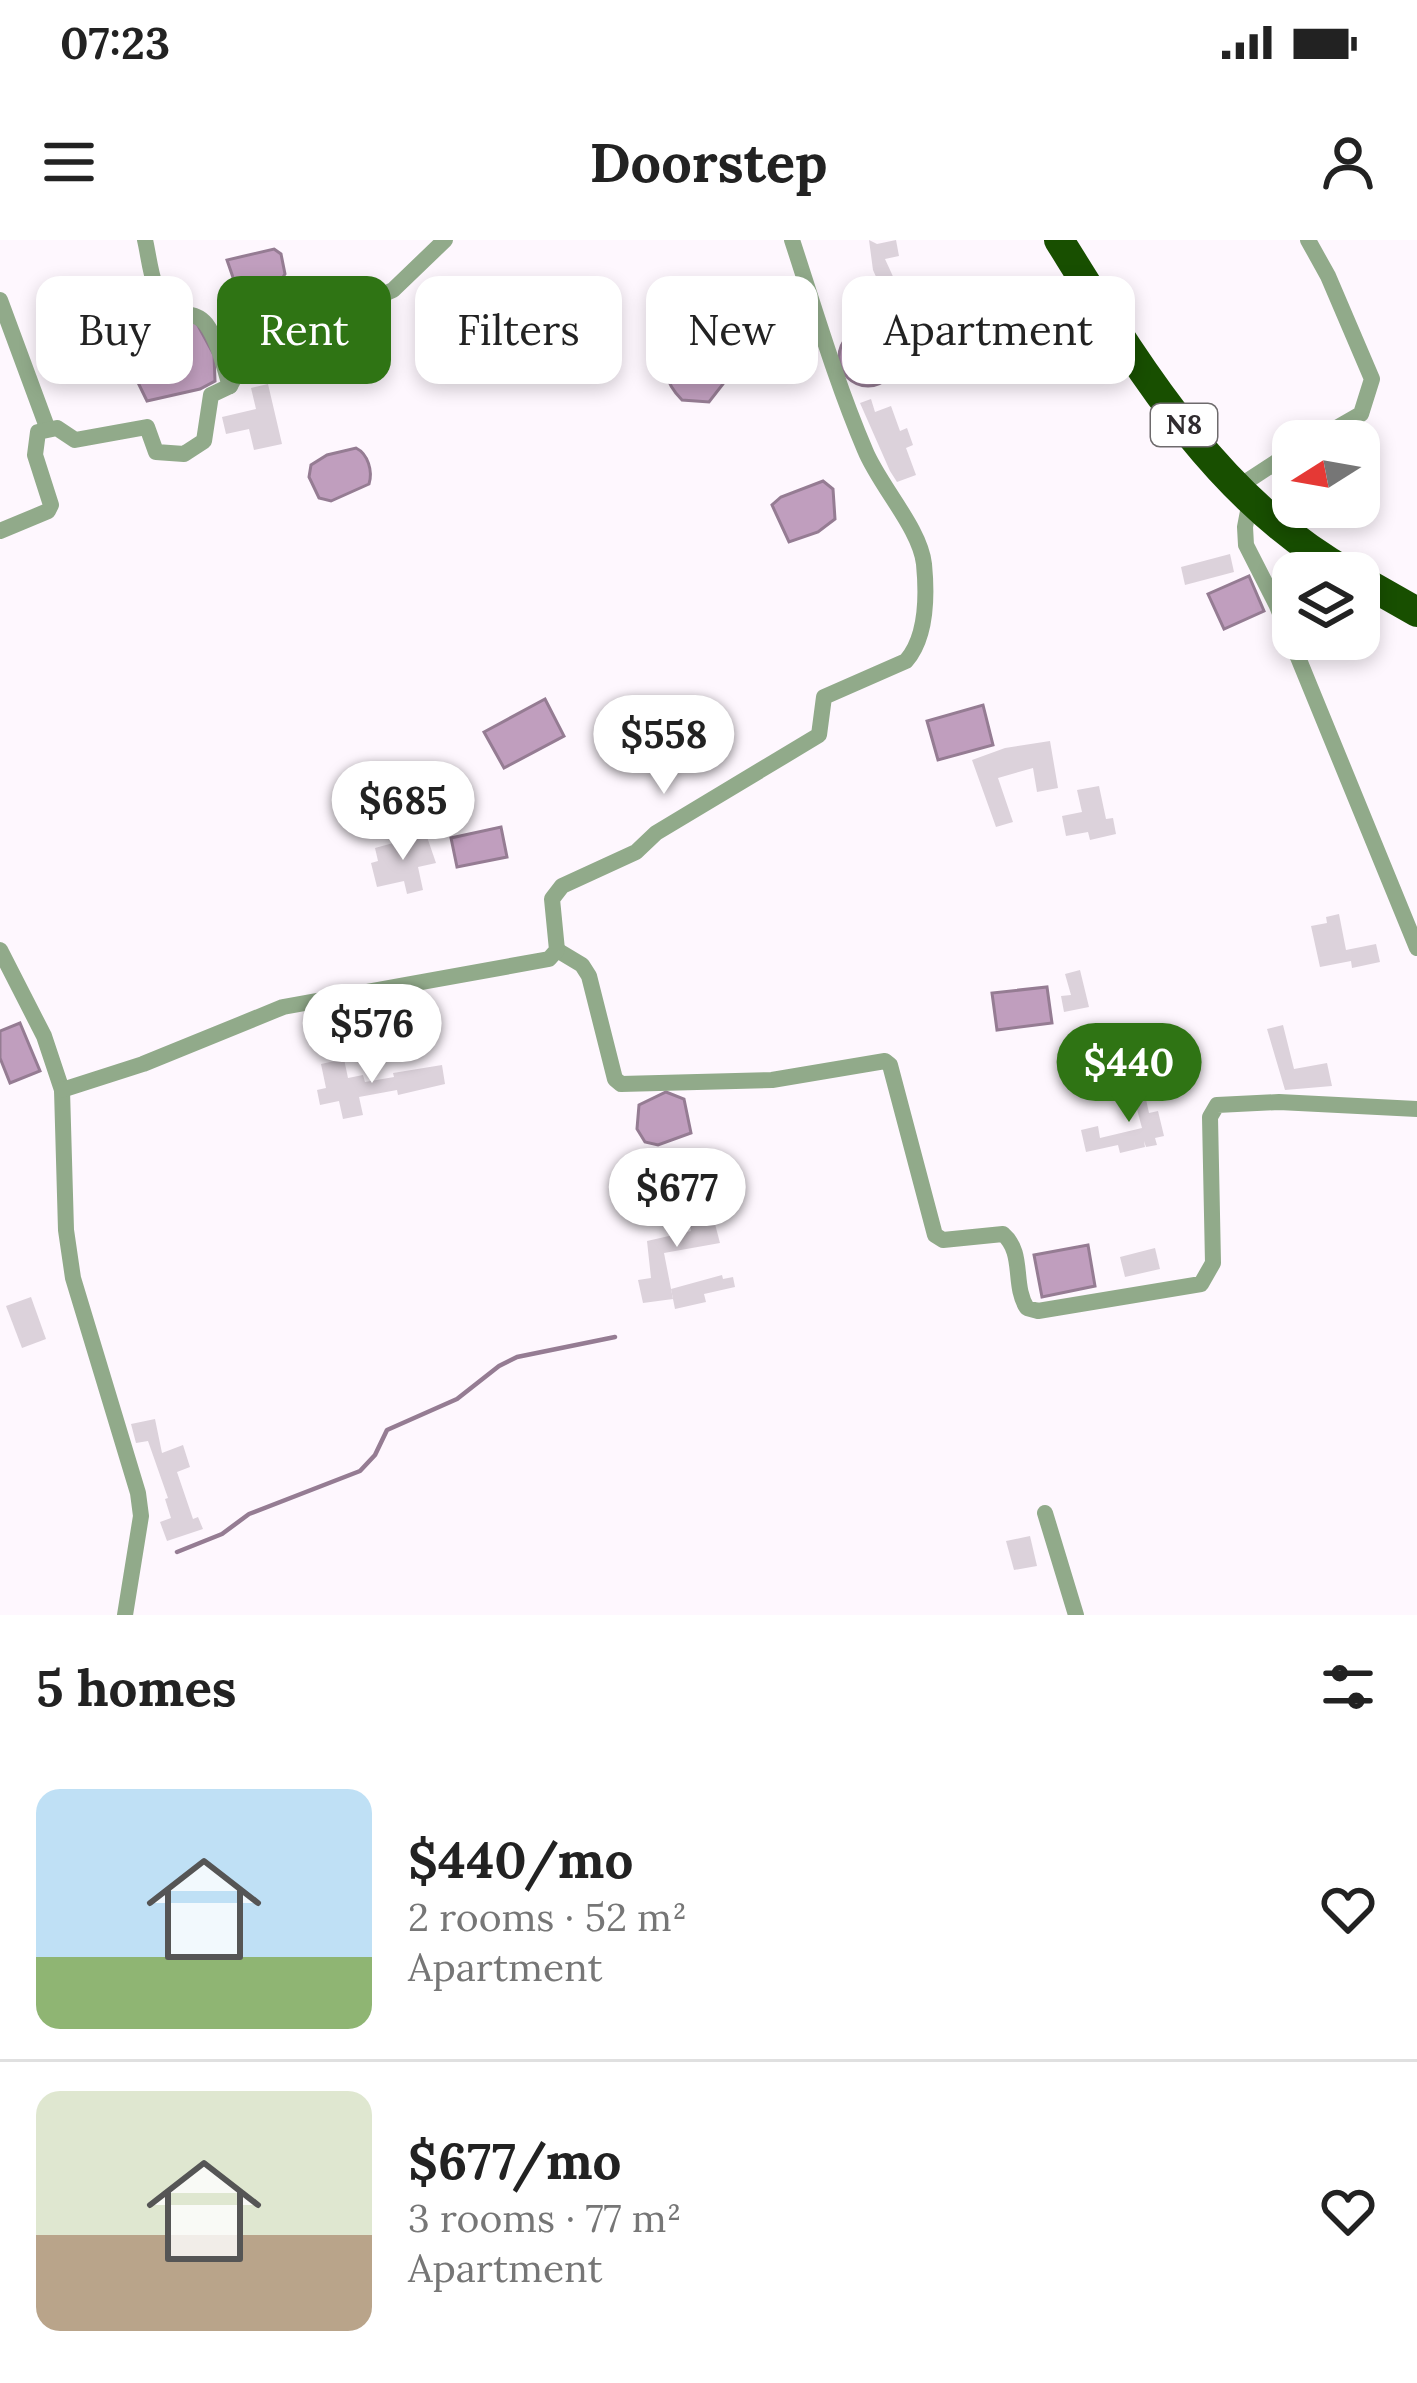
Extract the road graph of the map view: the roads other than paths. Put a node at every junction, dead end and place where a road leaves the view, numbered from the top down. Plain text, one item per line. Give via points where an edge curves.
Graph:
1 (145, 240) edge
2 (446, 240) edge
3 (792, 240) edge
4 (1059, 240) edge
5 (1308, 240) edge
6 (0, 300) edge
7 (230, 386) junction
8 (1351, 420) edge
9 (47, 427) junction
10 (1272, 469) edge
11 (1242, 495) junction
12 (0, 531) edge
13 (1319, 552) edge
14 (1380, 591) edge
15 (1417, 612) edge
16 (1417, 948) edge
17 (0, 950) edge
18 (557, 950) junction
19 (62, 1090) junction
20 (1417, 1108) edge
21 (1045, 1513) dead end
22 (125, 1615) edge
23 (1076, 1615) edge

1 - 7 street via 165,305 206,323
2 - 7 street via 393,290 236,375
3 - 18 street via 863,446 919,546 921,635 906,661 824,698 819,735 636,852 562,886 552,899
4 - 11 highway, N8 via 1147,379
5 - 8 street via 1372,379 1361,414
6 - 9 street
7 - 9 street via 211,395 204,441 184,454 156,452 147,427 75,440
9 - 12 street via 34,442 49,512
10 - 11 street
11 - 13 highway, N8
11 - 16 street via 1246,545
14 - 15 highway
17 - 19 street
18 - 19 street via 549,958 283,1007
18 - 20 street via 589,976 621,1084 772,1081 874,1060 890,1066 935,1235 1010,1238 1020,1298 1038,1311 1201,1283 1213,1263 1210,1117 1217,1106
19 - 22 street via 74,1278 141,1516
21 - 23 street

